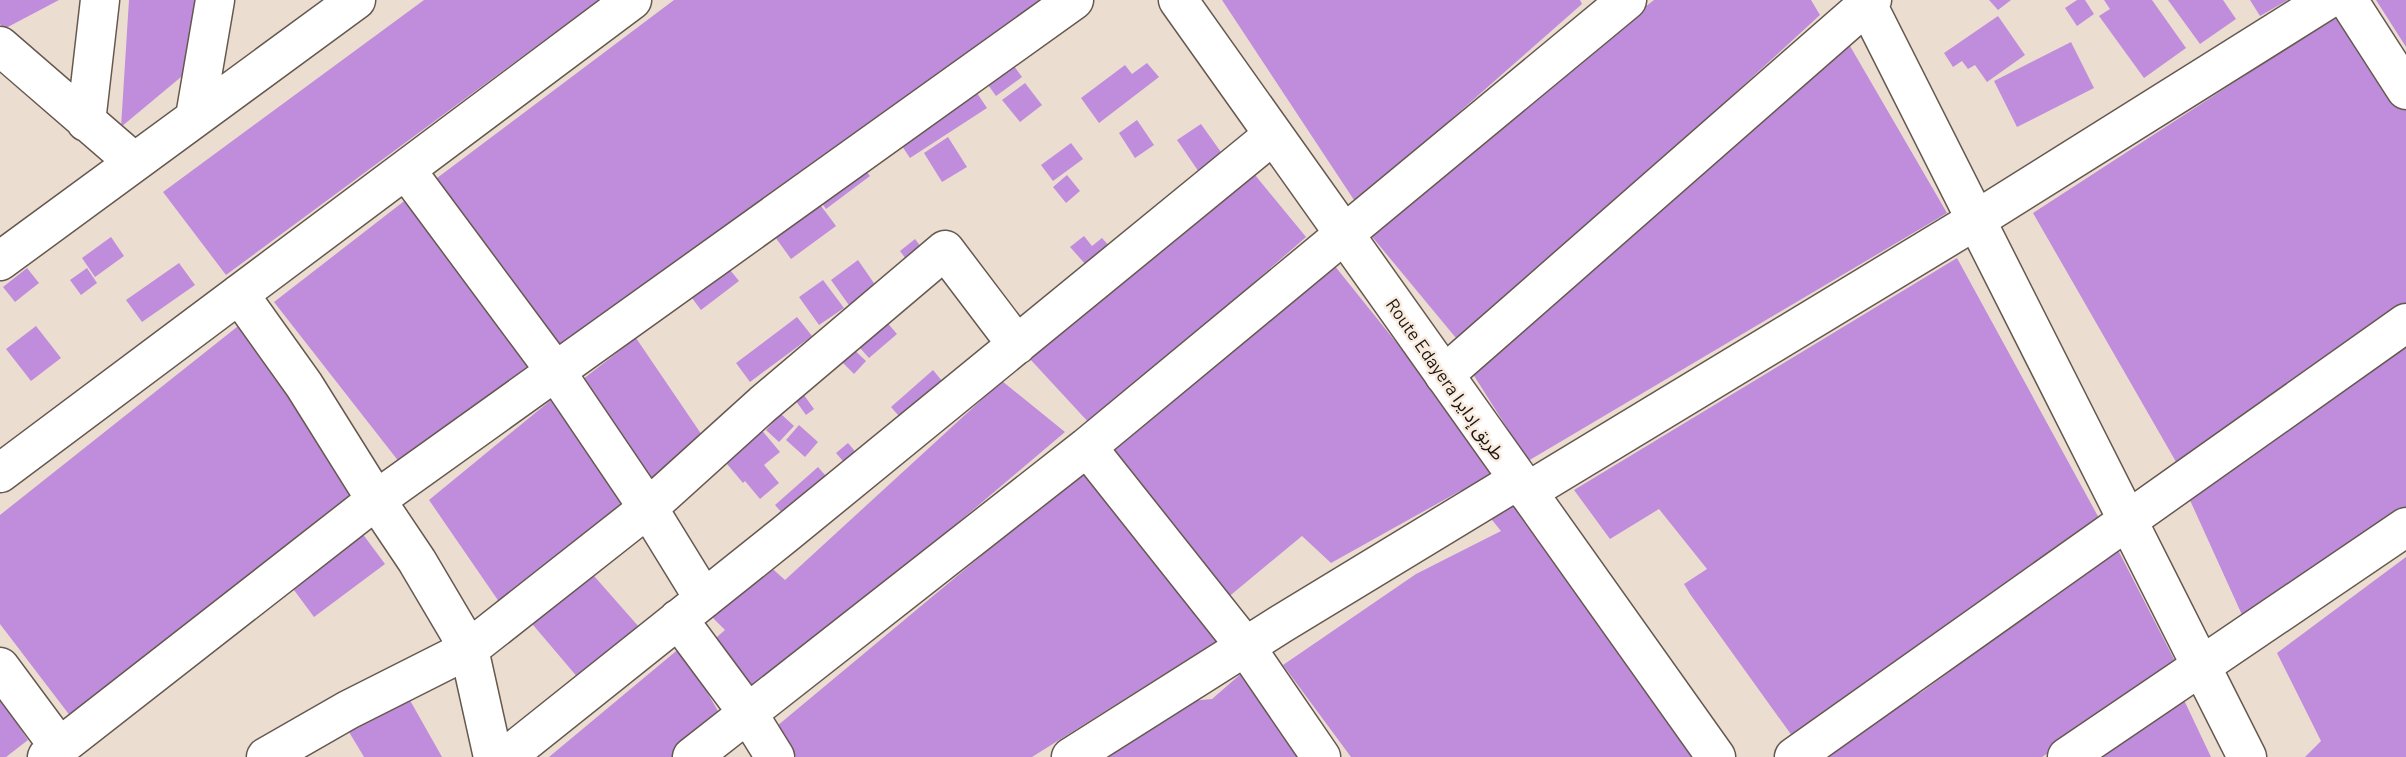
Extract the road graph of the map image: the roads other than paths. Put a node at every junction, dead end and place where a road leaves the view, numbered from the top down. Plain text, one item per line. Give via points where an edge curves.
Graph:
1 (100, 0) edge
2 (215, 0) edge
3 (356, 0) edge
4 (632, 0) edge
5 (1074, 0) edge
6 (1178, 0) edge
7 (2327, 0) edge
8 (2348, 0) edge
9 (1868, 1) edge
10 (1607, 6) edge
11 (0, 46) edge
12 (2406, 90) edge
13 (195, 117) junction
14 (86, 122) junction
15 (1273, 135) junction
16 (134, 162) junction
17 (405, 170) junction
18 (1976, 220) junction
19 (1343, 234) junction
20 (0, 261) edge
21 (239, 294) junction
22 (2406, 323) edge
23 (1017, 345) junction
24 (556, 372) junction
25 (1444, 375) junction
26 (1087, 447) junction
27 (0, 473) edge
28 (1523, 486) junction
29 (376, 500) junction
30 (648, 509) junction
31 (2127, 522) junction
32 (2406, 527) edge
33 (691, 609) junction
34 (1245, 646) junction
35 (469, 649) junction
36 (2199, 666) junction
37 (0, 667) edge
38 (747, 712) junction
39 (53, 752) edge
40 (1710, 755) edge
41 (266, 757) edge
42 (492, 757) edge
43 (506, 757) edge
44 (692, 757) edge
45 (775, 757) edge
46 (1070, 757) edge
47 (1321, 757) edge
48 (1794, 757) edge
49 (2067, 757) edge
50 (2247, 757) edge

1 - 14 street
2 - 13 street
3 - 13 street
4 - 17 street
5 - 24 street
6 - 15 street, Route Edayera طريق إدايرا
7 - 18 street
8 - 12 street
9 - 18 street
9 - 25 street
10 - 19 street
11 - 14 street
13 - 16 street
14 - 16 street
15 - 19 street, Route Edayera طريق إدايرا
15 - 23 street
16 - 20 street
17 - 21 street
17 - 24 street
18 - 28 street
18 - 31 street
19 - 25 street, Route Edayera طريق إدايرا
19 - 26 street
21 - 27 street
21 - 29 street via 304,384
22 - 31 street
23 - 30 street via 945,250 763,404
23 - 33 street
24 - 29 street
24 - 30 street
25 - 28 street, Route Edayera طريق إدايرا
26 - 34 street
26 - 38 street
28 - 34 street
28 - 40 street, Route Edayera طريق إدايرا
29 - 35 street
29 - 39 street
30 - 33 street
30 - 35 street
31 - 36 street
31 - 48 street
32 - 36 street
33 - 38 street
33 - 43 street
34 - 46 street
34 - 47 street
35 - 41 street
35 - 42 street
36 - 49 street
36 - 50 street
37 - 39 street
38 - 44 street
38 - 45 street

